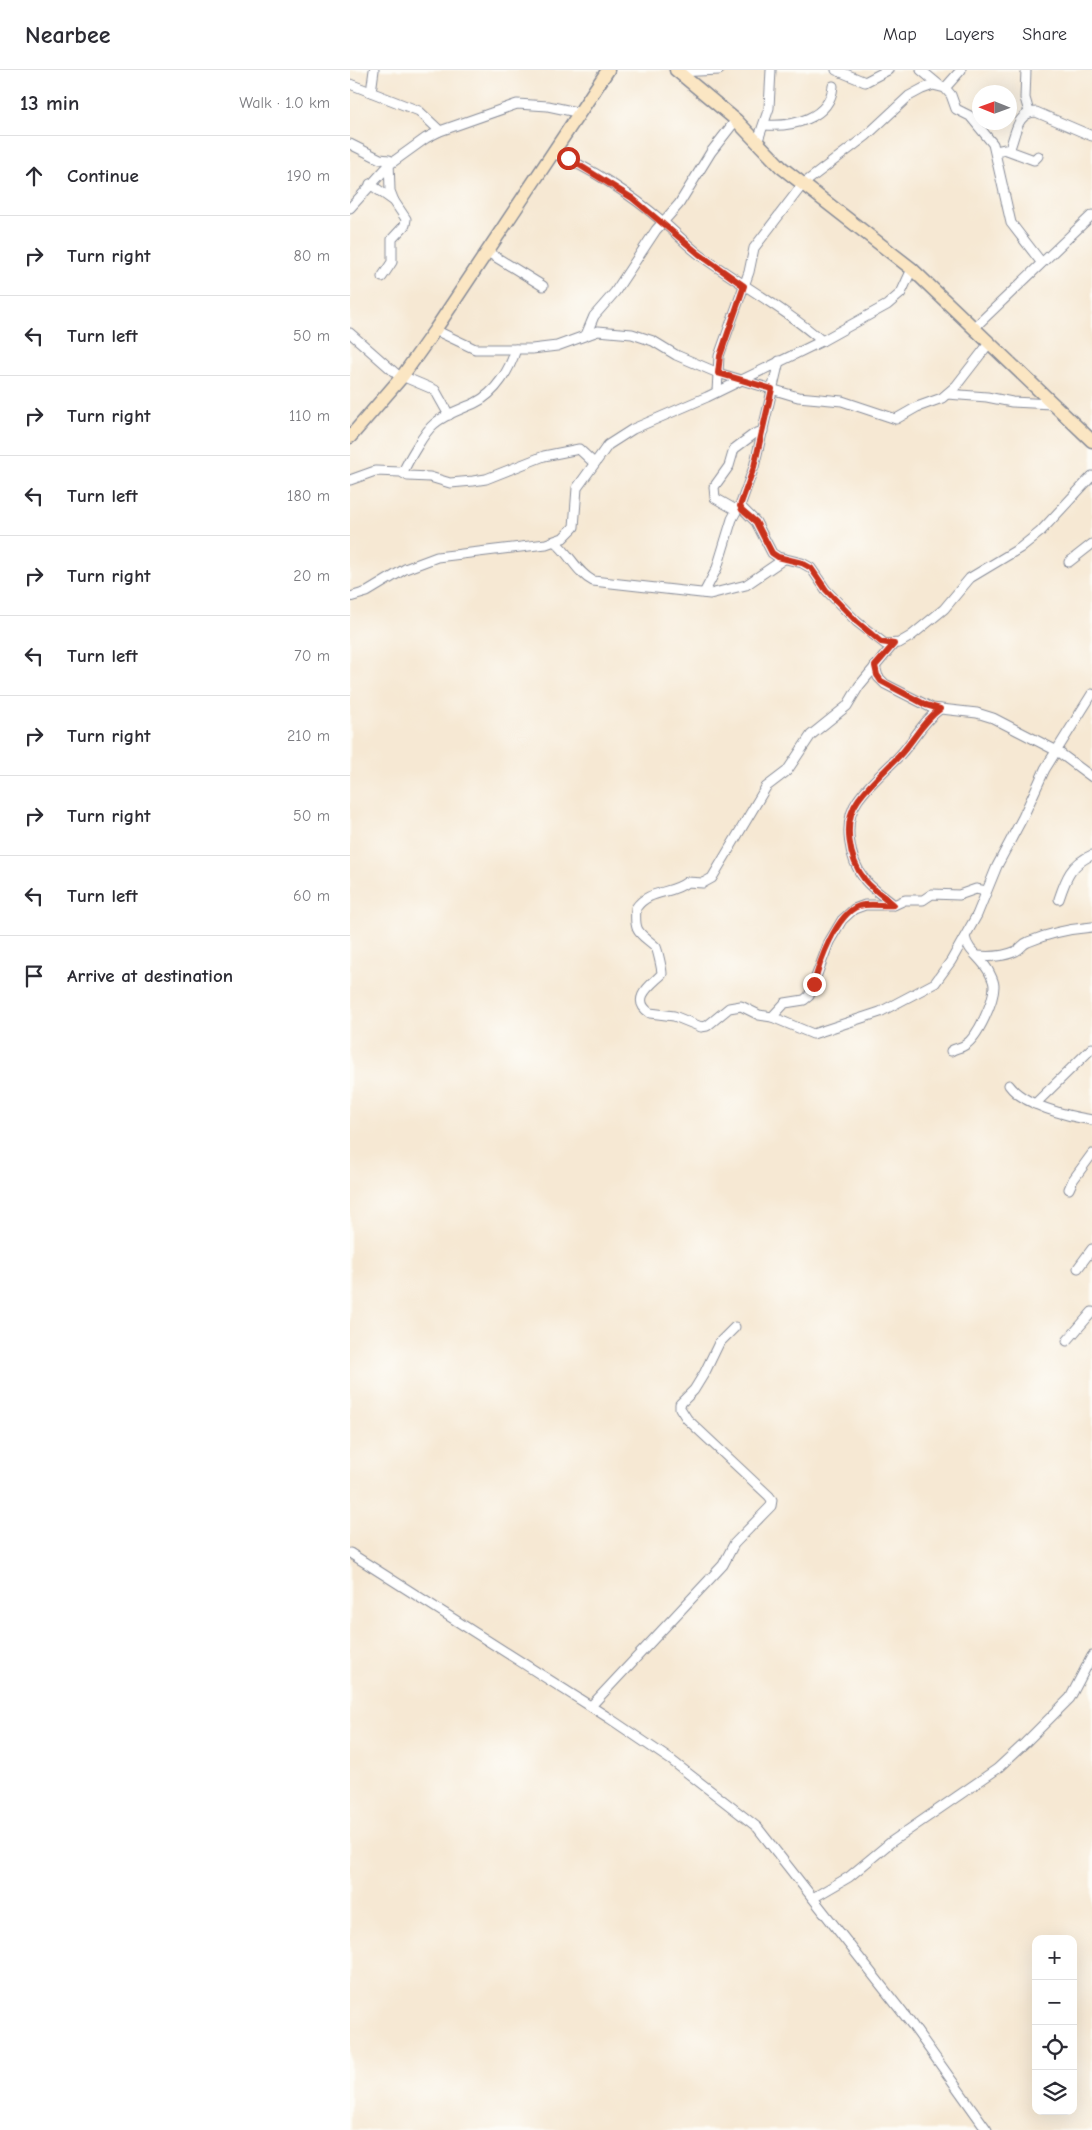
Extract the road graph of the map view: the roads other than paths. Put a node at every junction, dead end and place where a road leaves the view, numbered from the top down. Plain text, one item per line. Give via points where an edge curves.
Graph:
1 (374, 70) edge
2 (608, 70) edge
3 (719, 70) edge
4 (771, 70) edge
5 (836, 70) edge
6 (888, 70) edge
7 (921, 70) edge
8 (961, 70) edge
9 (1026, 70) edge
10 (677, 71) edge
11 (350, 84) edge
12 (833, 86) dead end
13 (942, 87) junction
14 (371, 92) junction
15 (1029, 112) junction
16 (581, 113) junction
17 (736, 120) junction
18 (765, 125) junction
19 (440, 131) junction
20 (1092, 136) edge
21 (757, 143) junction
22 (350, 144) edge
23 (1007, 150) junction
24 (996, 151) junction
25 (553, 153) junction
26 (1038, 156) dead end
27 (390, 164) junction
28 (370, 184) junction
29 (803, 184) junction
30 (394, 201) junction
31 (351, 204) edge
32 (1092, 215) edge
33 (663, 222) junction
34 (486, 251) junction
35 (1041, 262) junction
36 (912, 270) junction
37 (382, 277) dead end
38 (543, 286) dead end
39 (744, 286) junction
40 (974, 328) junction
41 (435, 330) junction
42 (350, 332) edge
43 (586, 335) junction
44 (822, 341) junction
45 (990, 342) junction
46 (516, 349) junction
47 (779, 361) junction
48 (718, 373) junction
49 (401, 377) junction
50 (742, 379) junction
51 (772, 389) junction
52 (717, 392) junction
53 (947, 394) junction
54 (1052, 404) junction
55 (449, 415) junction
56 (763, 431) junction
57 (350, 437) edge
58 (1092, 441) edge
59 (594, 463) junction
60 (403, 472) junction
61 (1092, 476) edge
62 (350, 480) edge
63 (738, 508) junction
64 (554, 542) junction
65 (1092, 544) edge
66 (784, 559) junction
67 (1070, 562) dead end
68 (704, 593) junction
69 (350, 597) edge
70 (894, 644) junction
71 (875, 666) junction
72 (1092, 694) edge
73 (940, 709) junction
74 (1057, 751) junction
75 (1092, 777) edge
76 (1092, 854) edge
77 (986, 890) junction
78 (1059, 898) dead end
79 (894, 905) junction
80 (1092, 927) edge
81 (965, 937) junction
82 (978, 956) junction
83 (772, 1017) junction
84 (1092, 1048) edge
85 (951, 1051) dead end
86 (1009, 1084) dead end
87 (1035, 1104) junction
88 (1092, 1120) edge
89 (1092, 1154) edge
90 (1069, 1189) dead end
91 (1092, 1249) edge
92 (1078, 1268) dead end
93 (1091, 1314) edge
94 (735, 1327) dead end
95 (1067, 1341) dead end
96 (350, 1553) edge
97 (1092, 1656) edge
98 (592, 1706) junction
99 (813, 1898) junction
100 (987, 2130) edge

1 - 14 street
2 - 16 street
3 - 10 street
4 - 18 street
5 - 6 street via 865,82
7 - 13 street
8 - 13 street
9 - 15 street via 1025,98
10 - 17 street
11 - 14 street
12 - 18 street via 828,103 812,117 796,123
13 - 24 street via 951,95 956,108 970,116
13 - 29 street via 930,85 909,96 866,136
14 - 19 street via 419,112
15 - 20 street
15 - 23 street via 1021,118
16 - 19 street via 517,104
16 - 25 street
17 - 21 street
17 - 33 street via 711,152 679,204
18 - 21 street
19 - 27 street
21 - 29 street
22 - 27 street via 389,160
23 - 24 street
23 - 26 street via 1034,160
24 - 35 street via 1011,223
25 - 33 street via 568,158 632,198
25 - 34 street
27 - 28 street
27 - 30 street via 390,191
28 - 30 street
28 - 31 street
29 - 36 street
29 - 39 street via 754,248
30 - 37 street via 406,219 405,225 392,239 392,262
32 - 35 street
33 - 39 street via 699,254
33 - 43 street via 615,292 594,316
34 - 38 street
34 - 41 street
35 - 40 street
36 - 40 street
36 - 44 street via 895,299
39 - 44 street via 774,303
39 - 48 street via 720,356
40 - 45 street
41 - 46 street via 470,348
41 - 49 street
42 - 49 street
43 - 46 street via 557,346
43 - 48 street via 610,331 646,338
44 - 47 street
45 - 53 street
45 - 54 street
46 - 55 street via 510,366 496,386 480,401
47 - 50 street
47 - 51 street
48 - 50 street
48 - 52 street
49 - 55 street via 435,390
49 - 57 street
50 - 51 street
50 - 52 street
51 - 53 street via 803,398 842,401 896,419
51 - 56 street
52 - 59 street via 633,430 608,445
53 - 54 street
54 - 58 street
55 - 60 street via 431,427
56 - 63 street via 754,467
56 - 63 street via 734,450 729,466 714,487 715,498
59 - 60 street via 579,449 544,456 473,481 450,482 408,476
59 - 64 street via 576,495 571,532
60 - 62 street via 375,471
61 - 70 street via 1040,532 970,578 944,609 911,636
63 - 66 street via 756,522 772,553
63 - 68 street via 722,556
64 - 68 street via 593,581
64 - 69 street via 437,557 405,570 367,592
65 - 67 street
66 - 68 street via 746,585
66 - 70 street via 811,568 826,590 857,622 881,642
70 - 71 street
71 - 73 street via 878,677 885,684
71 - 83 street via 847,706 811,735 787,771 766,787 712,878 703,883 687,882 674,889 656,892 636,908 637,929 641,937 656,947 662,969 662,974 648,984 643,995 645,1010 674,1016 701,1027 734,1006
72 - 74 street
73 - 74 street via 993,718
73 - 79 street via 863,793 853,809 852,855 863,878
74 - 75 street
74 - 77 street via 1038,781
76 - 78 street via 1070,871
77 - 79 street via 976,889 960,895 932,894 923,900 905,900
77 - 81 street via 978,915
79 - 83 street via 866,905 854,909 842,920 829,942 809,996 785,1003
80 - 82 street via 1072,928 1043,936 999,956
81 - 82 street via 969,949
81 - 83 street via 935,983 880,1012 813,1034
82 - 85 street via 994,984 989,1006 967,1043
84 - 87 street
86 - 87 street via 1020,1097
87 - 88 street
89 - 90 street
91 - 92 street
93 - 95 street
94 - 98 street via 719,1343 705,1372 680,1408 687,1419 771,1498 771,1506 734,1544 723,1564
96 - 98 street
97 - 99 street via 1070,1698 997,1769 891,1842 848,1877
98 - 99 street via 671,1760 757,1827
99 - 100 street via 913,2026

